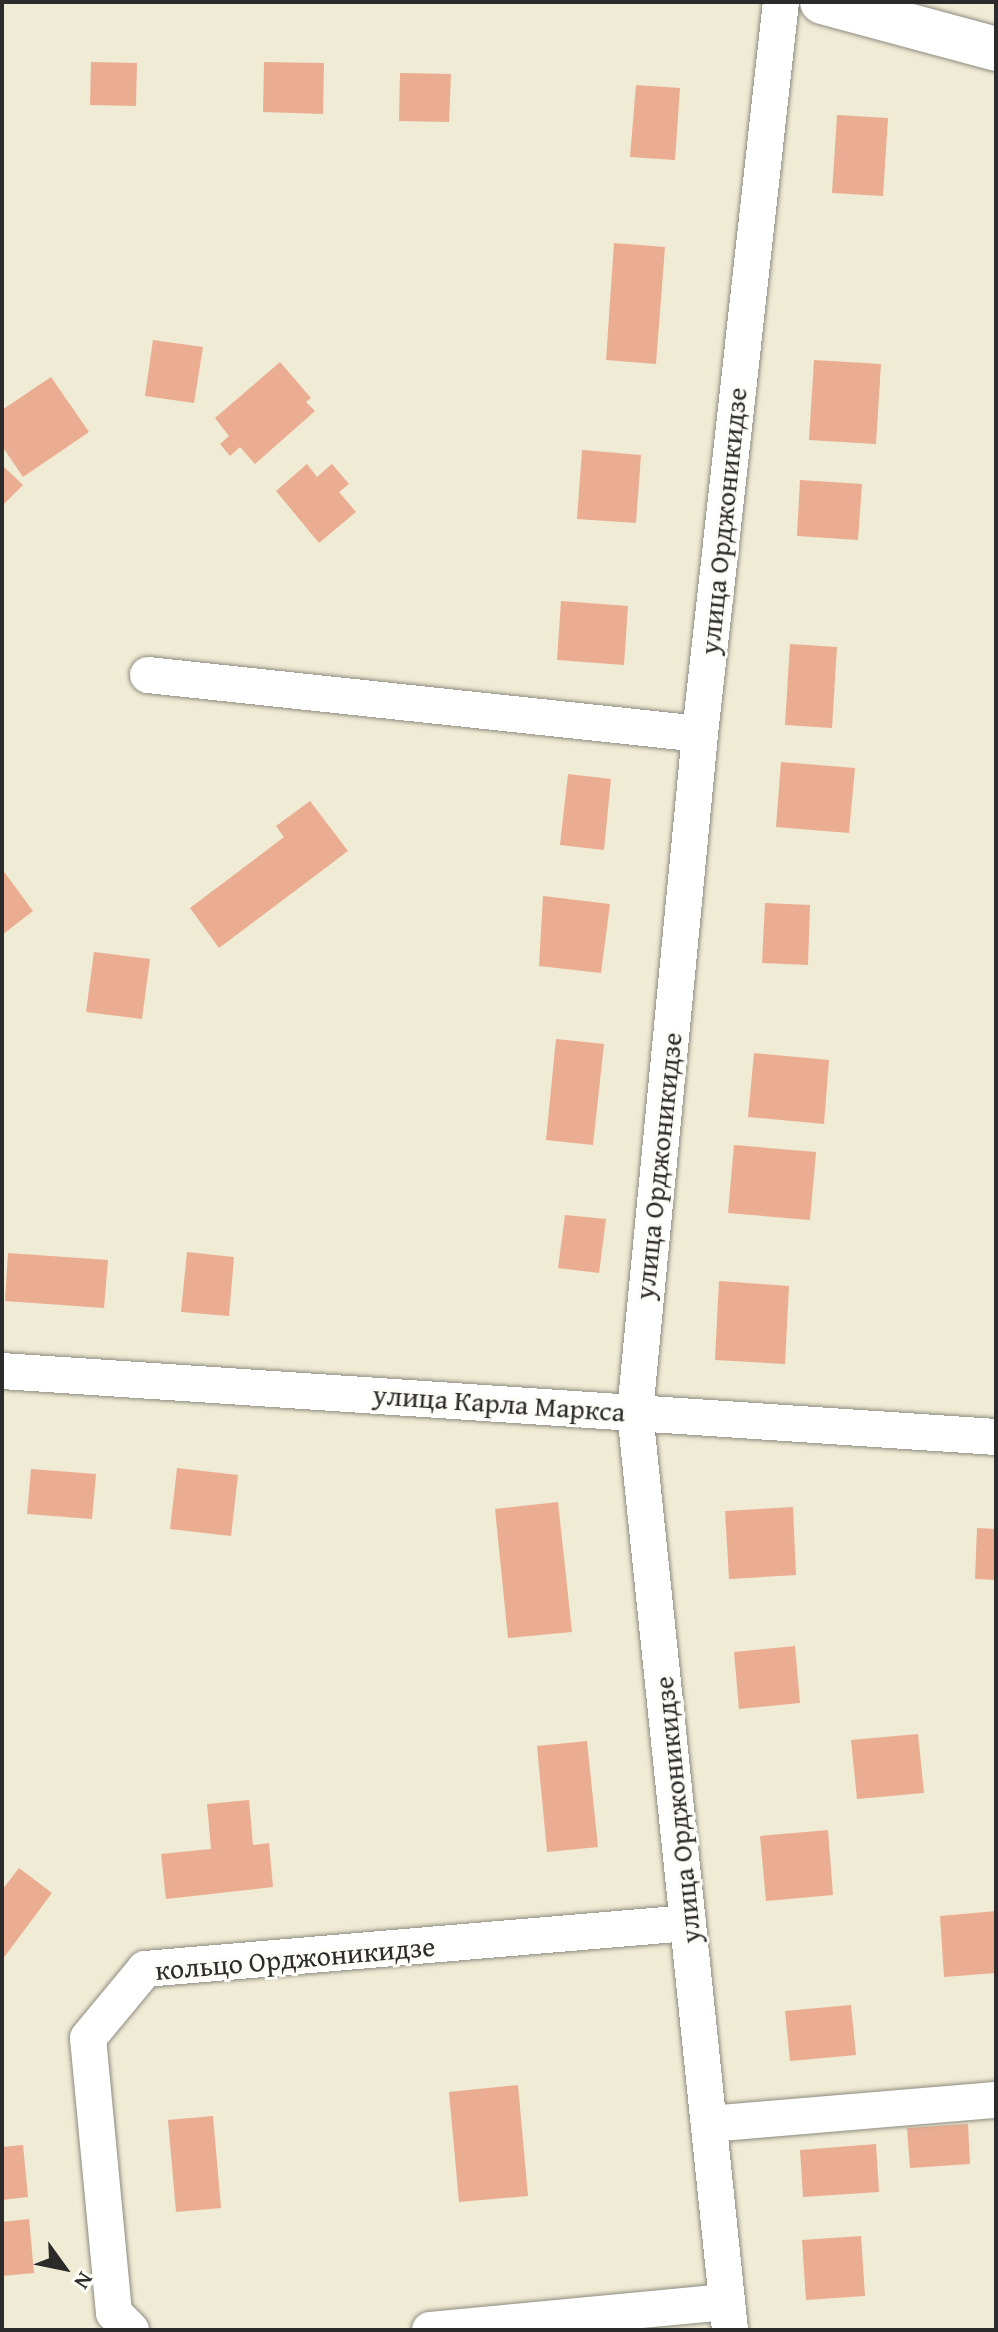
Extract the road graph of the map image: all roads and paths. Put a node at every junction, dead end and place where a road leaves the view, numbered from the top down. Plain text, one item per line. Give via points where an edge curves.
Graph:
1 (781, 2) edge
2 (822, 2) edge
3 (996, 49) edge
4 (148, 675) dead end
5 (700, 734) junction
6 (2, 1371) edge
7 (635, 1412) junction
8 (996, 1437) edge
9 (688, 1923) junction
10 (996, 2100) edge
11 (709, 2124) junction
12 (729, 2316) edge
13 (131, 2330) edge
14 (430, 2330) edge

1 - 5 street, улица Орджоникидзе
2 - 3 street
4 - 5 street
5 - 7 street, улица Орджоникидзе
6 - 7 street, улица Карла Маркса
7 - 8 street, улица Карла Маркса
7 - 9 street, улица Орджоникидзе
9 - 11 street, улица Орджоникидзе
9 - 13 street, кольцо Орджоникидзе via 145,1969 88,2038 114,2313
10 - 11 street
11 - 12 street, улица Орджоникидзе
12 - 14 street

